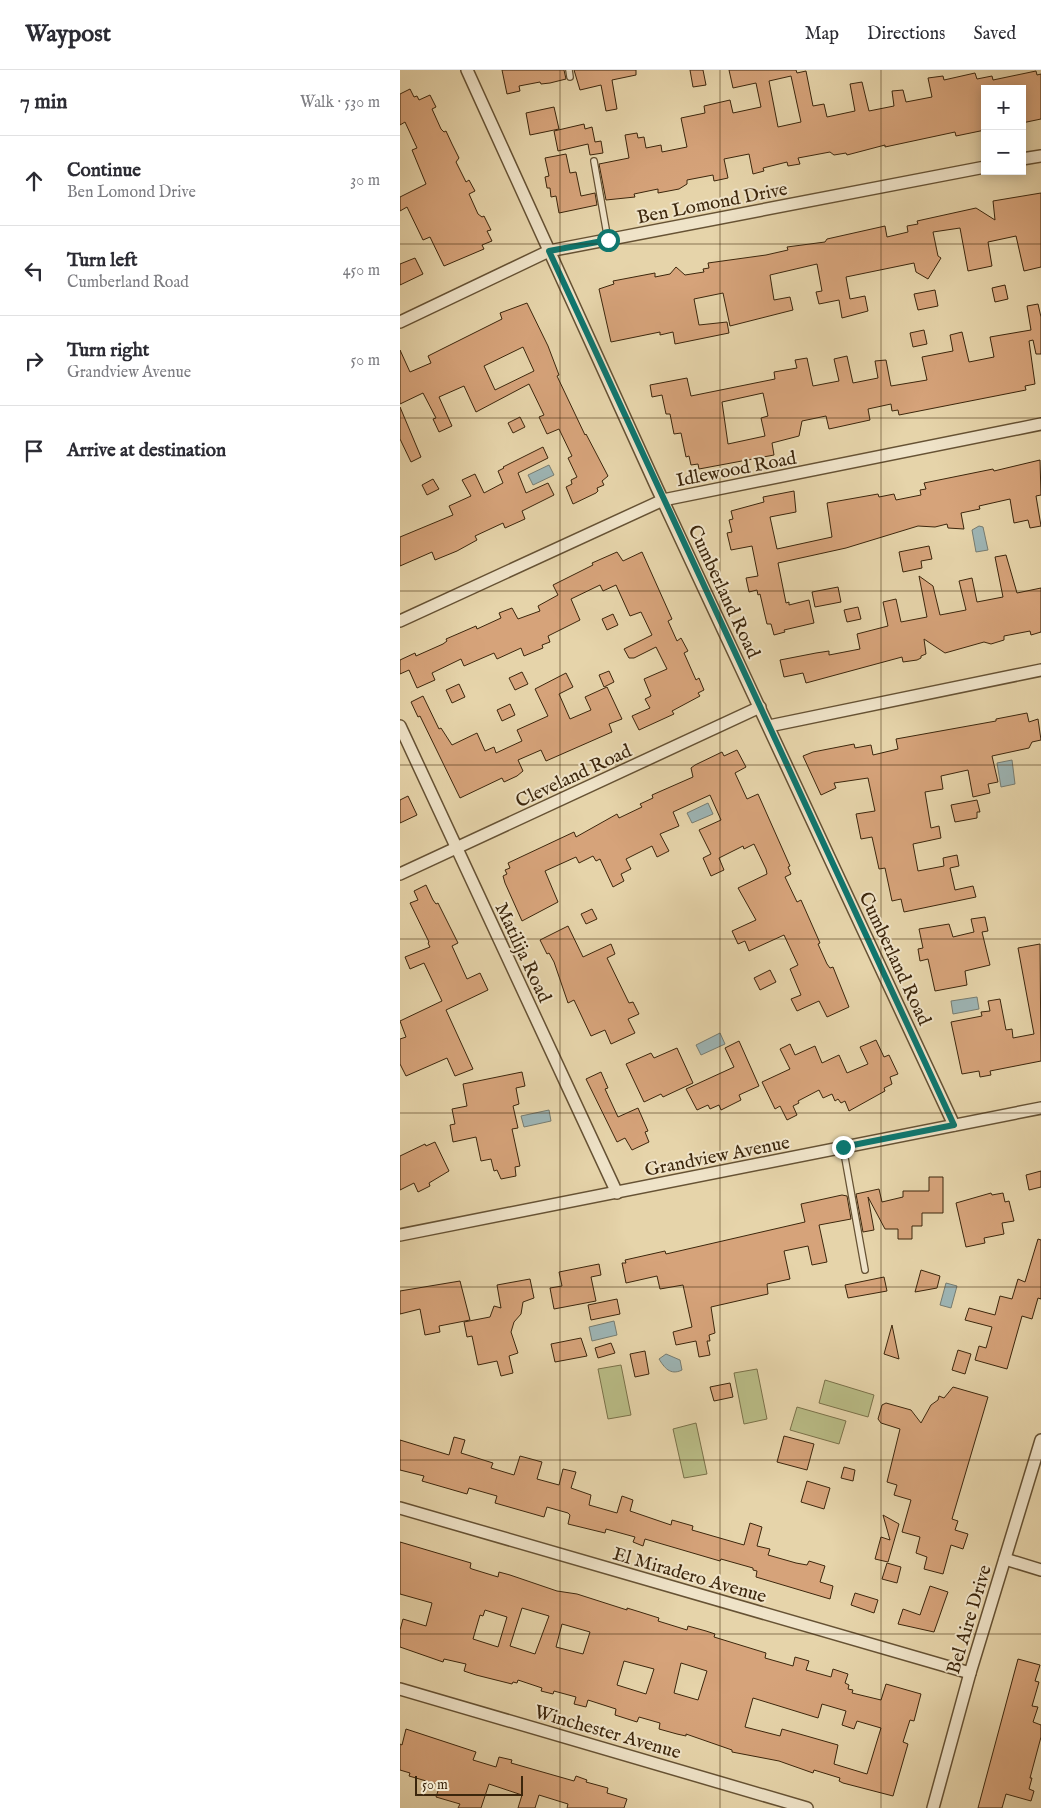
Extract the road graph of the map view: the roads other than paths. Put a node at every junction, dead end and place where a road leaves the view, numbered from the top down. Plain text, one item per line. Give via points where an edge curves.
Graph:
1 (467, 70) edge
2 (569, 70) edge
3 (570, 77) dead end
4 (1041, 156) edge
5 (1026, 158) edge
6 (594, 161) dead end
7 (981, 168) edge
8 (608, 240) junction
9 (549, 251) junction
10 (400, 322) edge
11 (1041, 424) edge
12 (663, 500) junction
13 (400, 621) edge
14 (1041, 670) edge
15 (760, 707) junction
16 (400, 726) edge
17 (769, 726) junction
18 (456, 848) junction
19 (400, 874) edge
20 (1041, 1108) edge
21 (954, 1125) junction
22 (843, 1147) junction
23 (617, 1193) junction
24 (400, 1235) edge
25 (865, 1270) dead end
26 (1041, 1440) edge
27 (400, 1508) edge
28 (1005, 1559) junction
29 (1041, 1570) edge
30 (970, 1674) junction
31 (400, 1688) edge
32 (807, 1808) edge
33 (933, 1808) edge

1 - 9 street, Cumberland Road
2 - 3 lane
4 - 5 street
6 - 8 lane
7 - 8 street, Ben Lomond Drive
8 - 9 street, Ben Lomond Drive
9 - 10 street, Ben Lomond Drive
9 - 12 street, Cumberland Road
11 - 12 street, Idlewood Road
12 - 13 street, Idlewood Road
12 - 15 street, Cumberland Road
14 - 17 street
15 - 17 street, Cumberland Road
15 - 18 street, Cleveland Road
16 - 18 street, Matilija Road
17 - 21 street, Cumberland Road
18 - 19 street, Cleveland Road
18 - 23 street, Matilija Road
20 - 21 street, Grandview Avenue
21 - 22 street, Grandview Avenue
22 - 23 street, Grandview Avenue
22 - 25 lane
23 - 24 street, Grandview Avenue
26 - 28 street, Bel Aire Drive
27 - 30 street, El Miradero Avenue
28 - 29 street
28 - 30 street, Bel Aire Drive
30 - 33 street, Bel Aire Drive
31 - 32 street, Winchester Avenue

